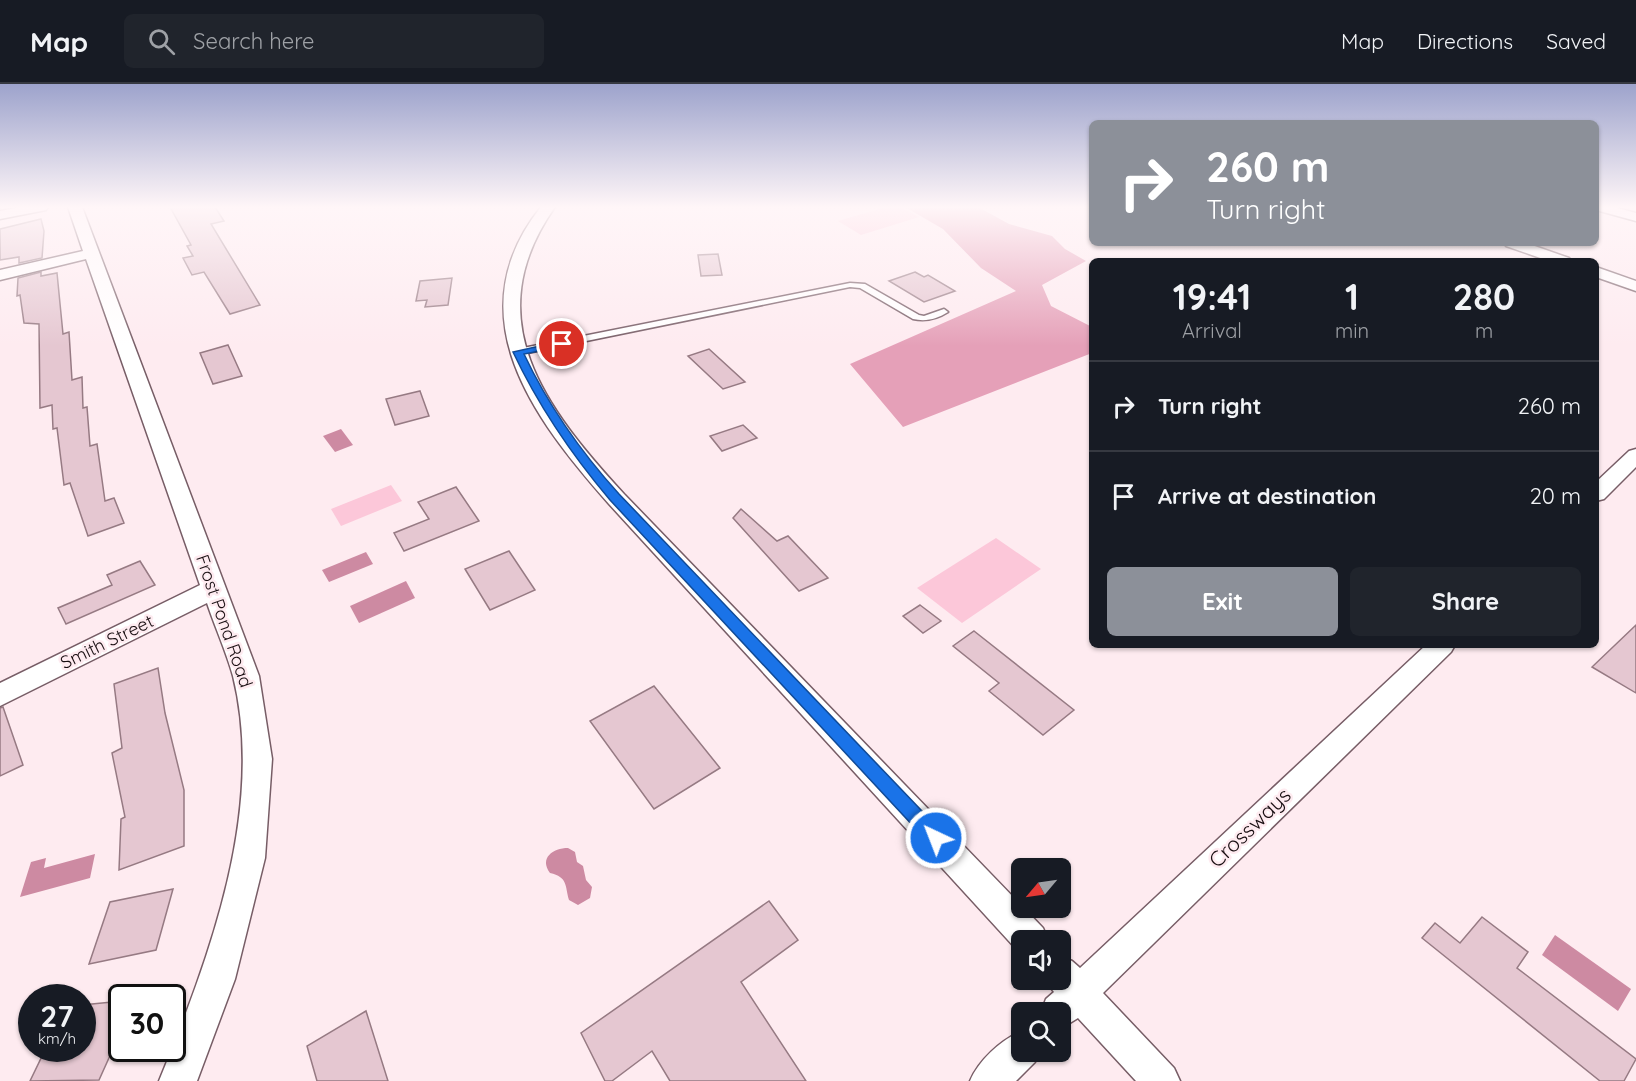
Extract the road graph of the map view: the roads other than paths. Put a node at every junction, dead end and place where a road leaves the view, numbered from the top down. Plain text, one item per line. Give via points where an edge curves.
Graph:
1 (92, 253) edge
2 (90, 254) edge
3 (522, 254) edge
4 (1599, 273) edge
5 (0, 274) edge
6 (1636, 286) edge
7 (944, 312) dead end
8 (518, 352) junction
9 (1636, 455) edge
10 (1599, 491) edge
11 (213, 589) junction
12 (1439, 648) edge
13 (0, 695) edge
14 (1022, 930) edge
15 (1066, 993) edge
16 (1011, 1060) edge
17 (178, 1081) edge
18 (989, 1081) edge
19 (1161, 1081) edge

1 - 11 street, Frost Pond Road
2 - 5 street
3 - 8 street via 513,275 510,304
4 - 6 street
7 - 8 lane via 924,319 916,317 862,286 850,285
8 - 14 street via 538,394 577,454 614,497
9 - 10 street
11 - 13 street, Smith Street
11 - 17 street, Frost Pond Road via 246,676 258,759 249,858 219,979
12 - 15 street, Crossways
15 - 19 street
16 - 18 street

